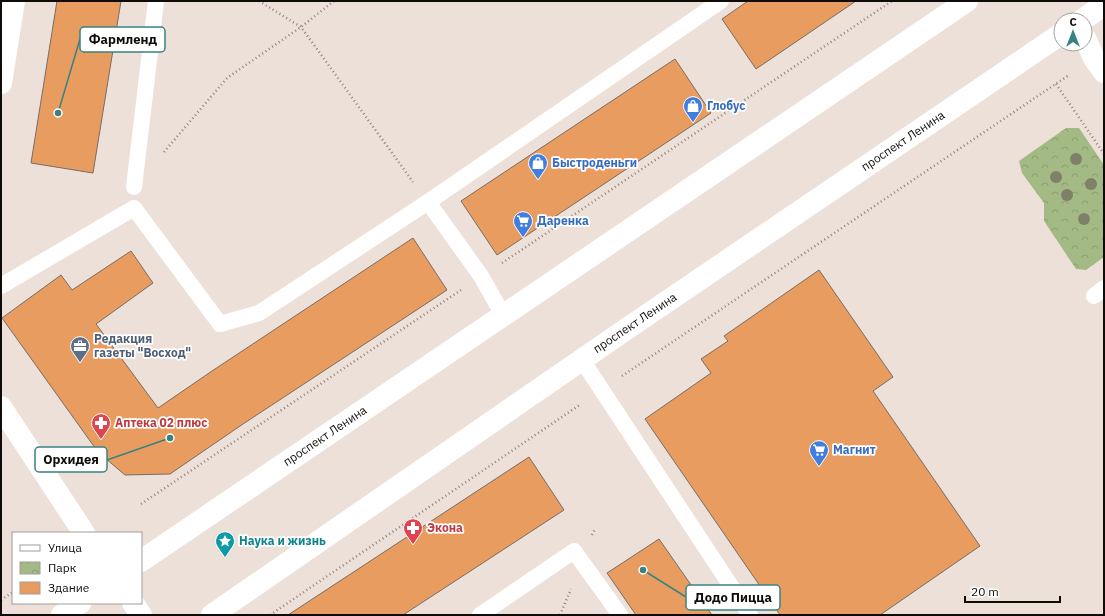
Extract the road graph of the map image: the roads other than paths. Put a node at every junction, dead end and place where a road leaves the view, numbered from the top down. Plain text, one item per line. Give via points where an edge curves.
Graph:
1 (14, 1) edge
2 (156, 1) edge
3 (721, 1) edge
4 (967, 1) edge
5 (1104, 5) edge
6 (1093, 12) edge
7 (1053, 39) edge
8 (1091, 52) edge
9 (1104, 72) edge
10 (1, 83) edge
11 (134, 187) road end
12 (428, 202) junction
13 (1, 286) edge
14 (503, 315) junction
15 (582, 360) junction
16 (1, 407) edge
17 (83, 532) edge
18 (142, 560) edge
19 (78, 604) edge
20 (134, 604) edge
21 (62, 615) edge
22 (141, 615) edge
23 (212, 615) edge
24 (480, 615) edge
25 (620, 615) edge
26 (750, 615) edge

1 - 10 street
2 - 11 lane
3 - 12 lane
4 - 14 street, проспект Ленина
5 - 6 street
7 - 15 street, проспект Ленина
8 - 9 street
12 - 13 lane via 259,313 220,324 134,208
12 - 14 lane via 481,276
14 - 18 street, проспект Ленина
15 - 23 street, проспект Ленина
15 - 26 lane
16 - 17 street
19 - 21 street
20 - 22 street
24 - 25 lane via 574,551

